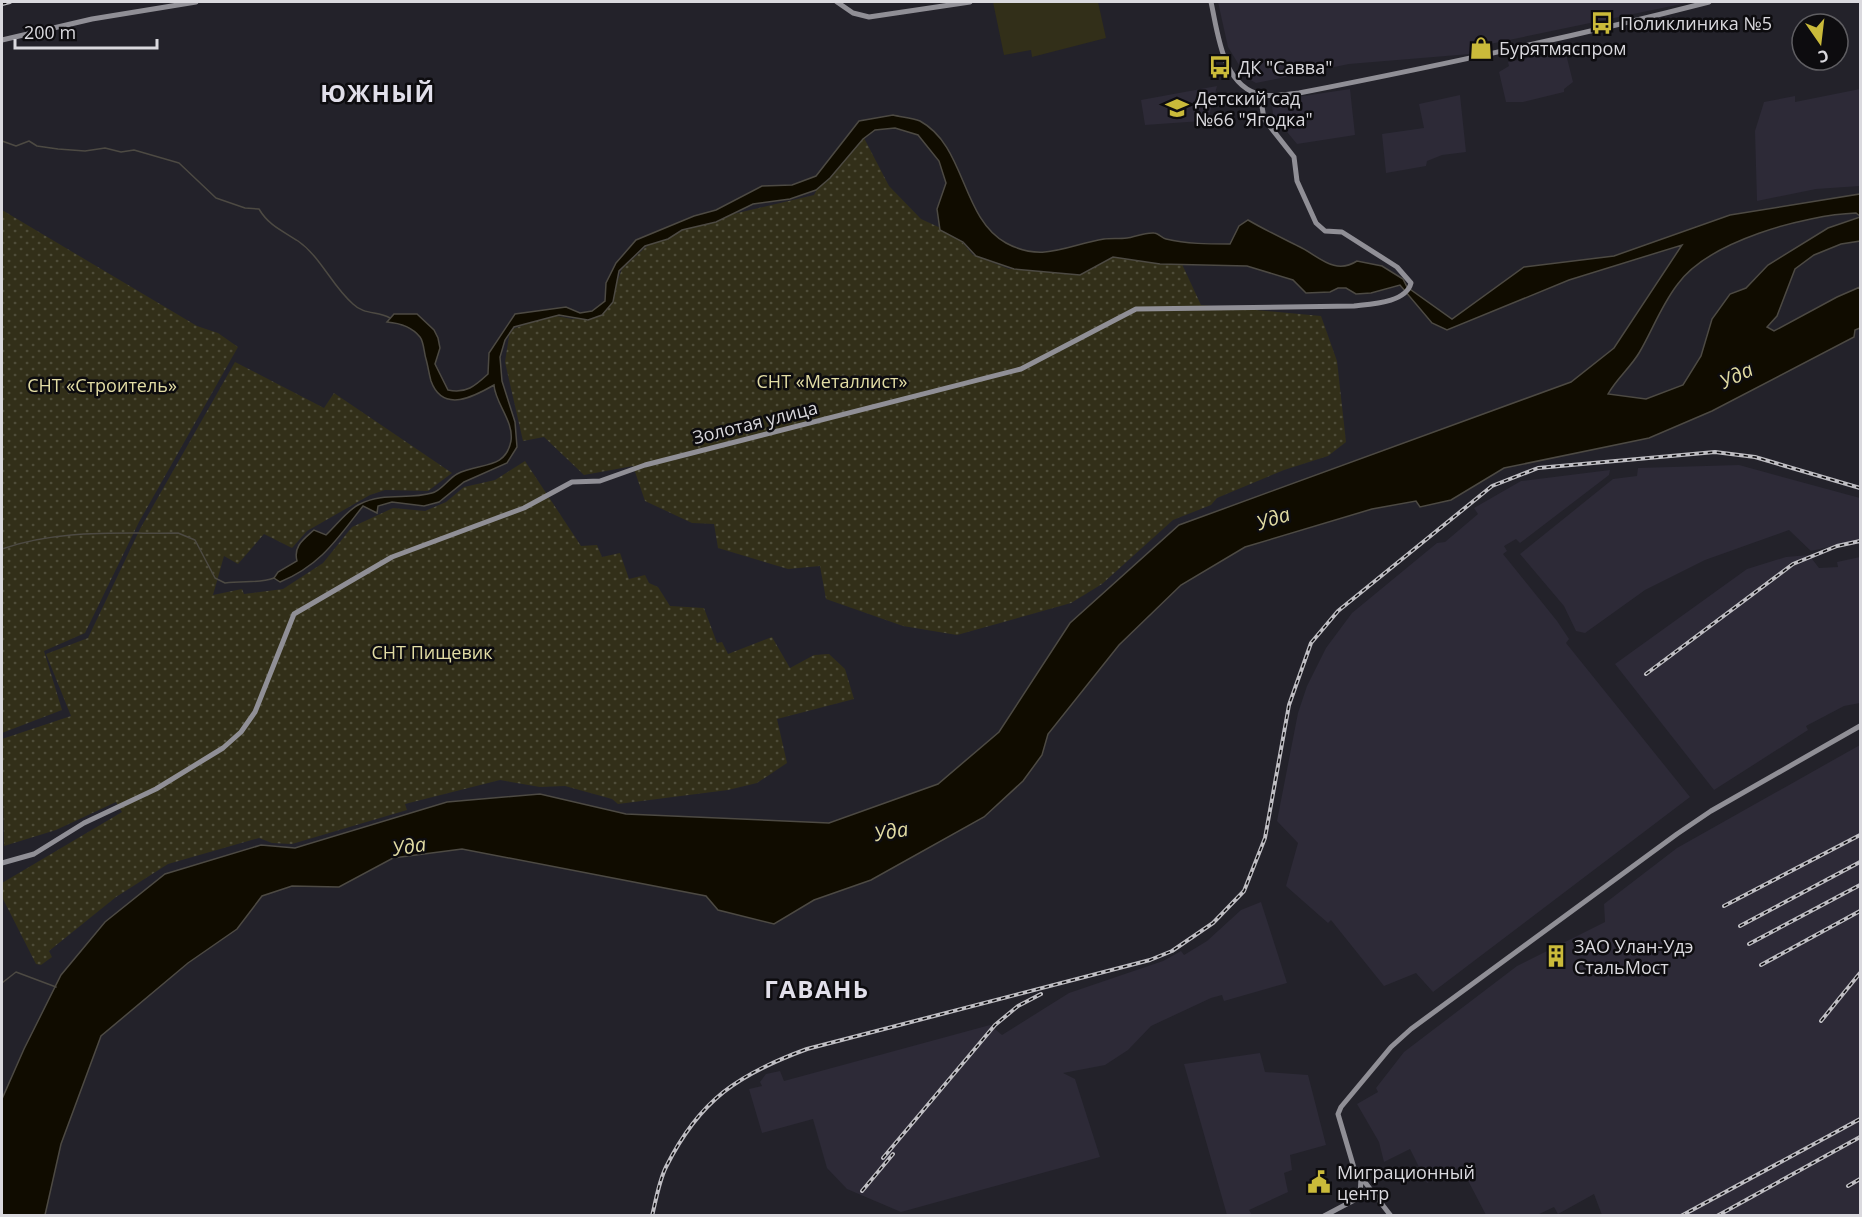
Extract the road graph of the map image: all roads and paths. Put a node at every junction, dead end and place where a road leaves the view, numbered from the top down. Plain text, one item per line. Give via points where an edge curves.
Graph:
1 (196, 2) edge
2 (837, 2) edge
3 (970, 2) edge
4 (1212, 2) edge
5 (1709, 2) edge
6 (2, 40) edge
7 (1260, 94) junction
8 (1860, 726) edge
9 (2, 863) edge
10 (1360, 1177) junction
11 (1360, 1197) junction
12 (1376, 1197) junction
13 (1325, 1214) edge
14 (1391, 1215) edge

1 - 6 street via 92,18
2 - 3 street via 853,13 869,17
4 - 7 street via 1222,50 1231,70 1241,84
5 - 7 street via 1472,59 1299,93
7 - 9 street, Золотая улица via 1264,119 1294,157 1297,181 1316,223 1325,231 1342,232 1397,267 1410,279 1410,288 1402,295 1354,306 1132,311 1020,369 645,465 600,481 572,482 524,508 392,557 294,614 255,712 223,748 156,789 84,823 34,855
8 - 10 street via 1677,834 1399,1040 1338,1114 1350,1158
10 - 11 street
10 - 12 street
11 - 12 street
11 - 13 street
12 - 14 street

